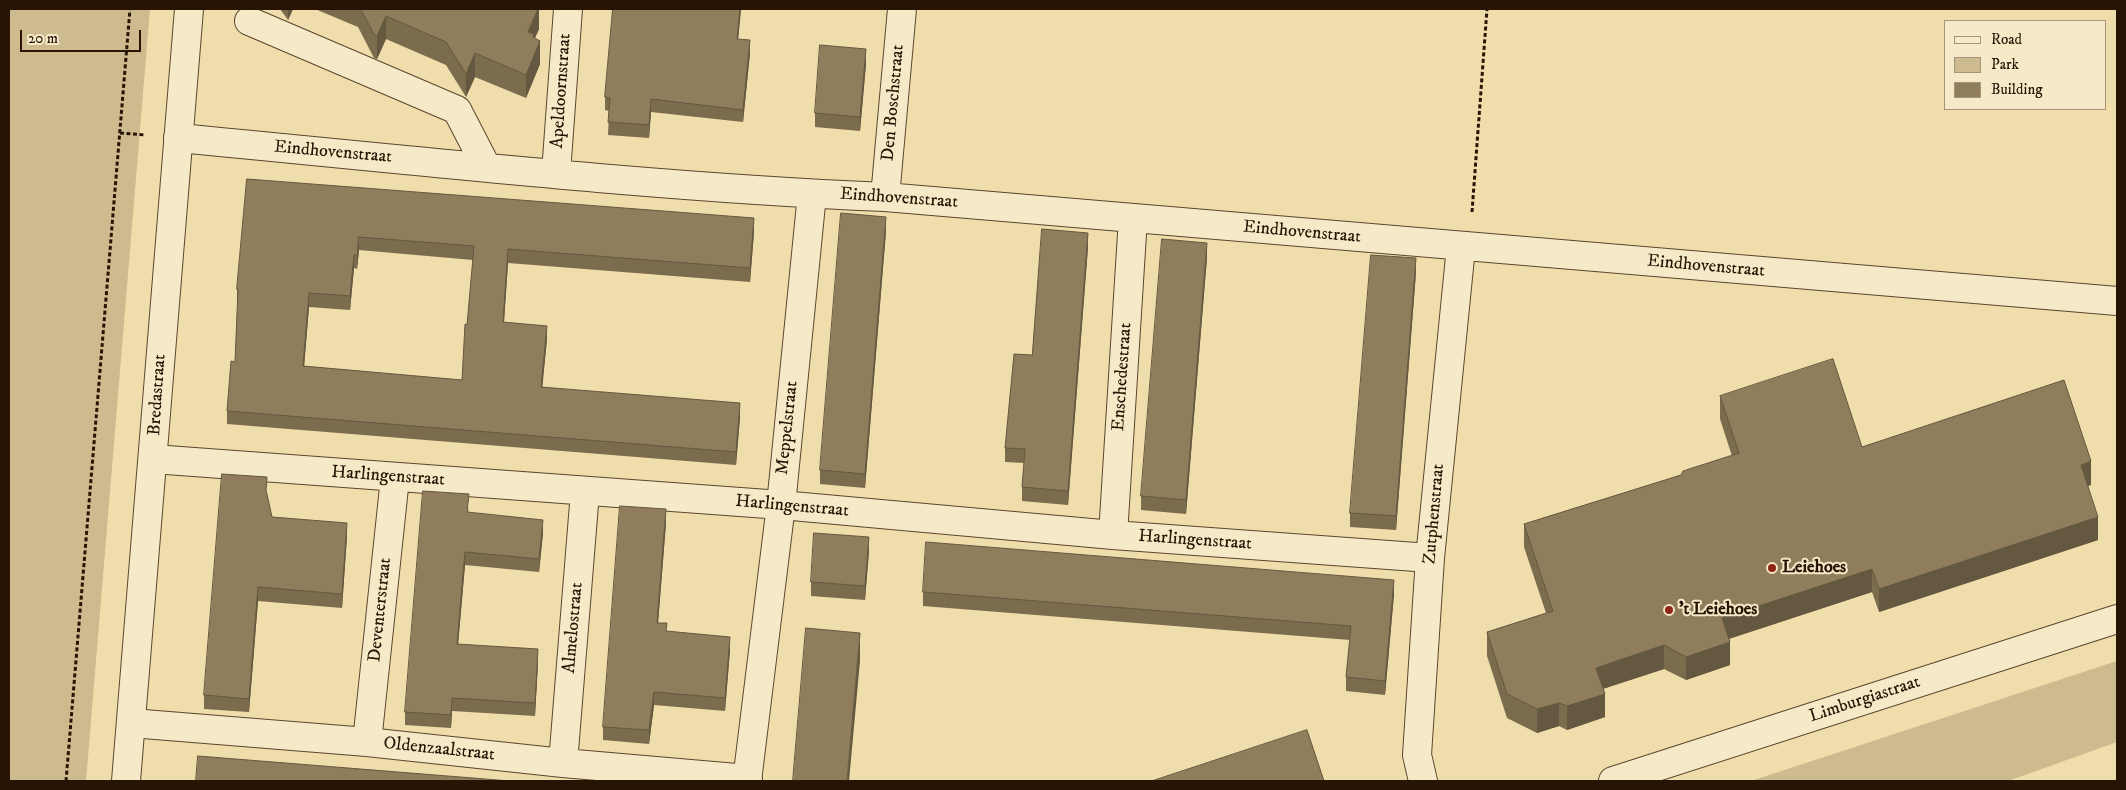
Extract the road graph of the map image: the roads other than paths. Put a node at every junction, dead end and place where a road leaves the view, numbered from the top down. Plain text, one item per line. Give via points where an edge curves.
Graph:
1 (189, 9) edge
2 (568, 9) edge
3 (902, 9) edge
4 (249, 21) dead end
5 (178, 138) junction
6 (487, 168) junction
7 (556, 173) junction
8 (812, 194) junction
9 (885, 197) junction
10 (1133, 218) junction
11 (1461, 247) junction
12 (2117, 301) edge
13 (153, 459) junction
14 (395, 478) junction
15 (586, 492) junction
16 (781, 505) junction
17 (1113, 535) junction
18 (1430, 558) junction
19 (2117, 619) edge
20 (130, 724) junction
21 (367, 742) junction
22 (563, 763) junction
23 (748, 780) edge
24 (126, 781) edge
25 (1423, 781) edge
26 (1613, 781) edge

1 - 5 street, Bredastraat
2 - 7 street, Apeldoornstraat
3 - 9 street, Den Boschstraat
4 - 6 street via 457,110
5 - 6 street, Eindhovenstraat
5 - 13 street, Bredastraat
6 - 7 street, Eindhovenstraat
7 - 8 street, Eindhovenstraat
8 - 9 street, Eindhovenstraat
8 - 16 street, Meppelstraat
9 - 10 street, Eindhovenstraat
10 - 11 street, Eindhovenstraat
10 - 17 street, Enschedestraat
11 - 12 street, Eindhovenstraat
11 - 18 street, Zutphenstraat
13 - 14 street, Harlingenstraat
13 - 20 street, Bredastraat
14 - 15 street, Harlingenstraat
14 - 21 street, Deventerstraat
15 - 16 street, Harlingenstraat
15 - 22 street, Almelostraat
16 - 17 street, Harlingenstraat
16 - 23 street, Meppelstraat
17 - 18 street, Harlingenstraat
18 - 25 street, Zutphenstraat via 1417,755
19 - 26 street, Limburgiastraat
20 - 21 street, Oldenzaalstraat
20 - 24 street, Bredastraat
21 - 22 street, Oldenzaalstraat
22 - 23 street, Oldenzaalstraat

